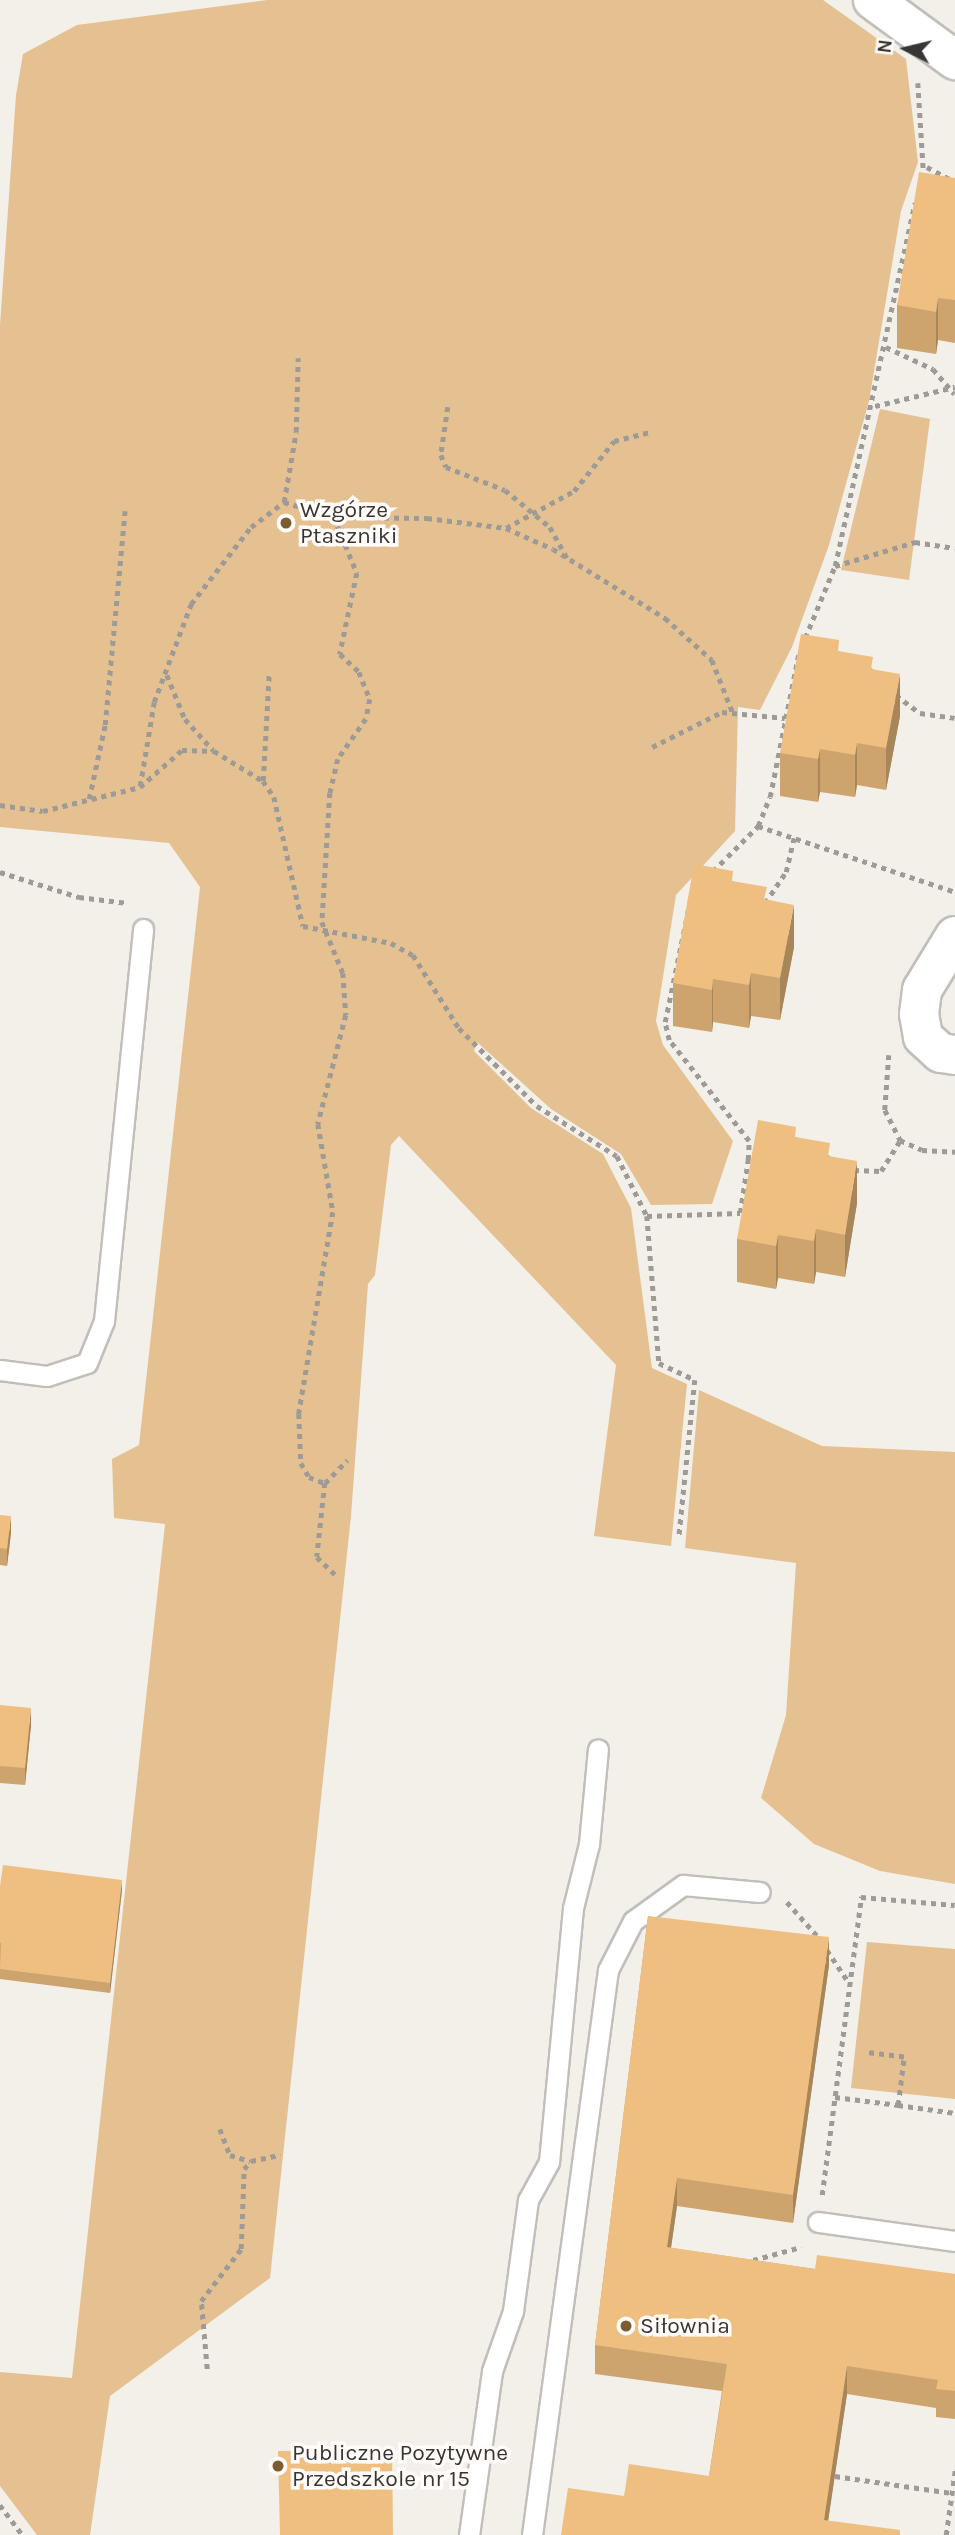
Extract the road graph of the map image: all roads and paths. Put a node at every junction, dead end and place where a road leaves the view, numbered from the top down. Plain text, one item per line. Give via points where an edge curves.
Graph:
1 (873, 0) edge
2 (953, 53) edge
3 (917, 78) dead end
4 (927, 167) junction
5 (955, 182) edge
6 (914, 204) junction
7 (924, 207) edge
8 (886, 347) junction
9 (298, 358) dead end
10 (953, 391) edge
11 (875, 406) junction
12 (448, 407) dead end
13 (650, 432) dead end
14 (284, 502) junction
15 (125, 511) dead end
16 (531, 512) junction
17 (334, 517) junction
18 (506, 528) junction
19 (955, 548) edge
20 (568, 560) junction
21 (835, 566) junction
22 (794, 663) junction
23 (807, 665) edge
24 (269, 673) dead end
25 (167, 674) junction
26 (890, 691) edge
27 (733, 713) junction
28 (785, 718) junction
29 (955, 718) edge
30 (652, 747) dead end
31 (214, 751) junction
32 (263, 781) junction
33 (140, 787) junction
34 (89, 799) junction
35 (0, 804) edge
36 (758, 826) junction
37 (794, 838) junction
38 (0, 872) edge
39 (705, 879) edge
40 (697, 887) edge
41 (955, 892) edge
42 (689, 895) junction
43 (701, 897) edge
44 (760, 909) edge
45 (143, 929) joint
46 (325, 932) junction
47 (955, 936) edge
48 (955, 1055) edge
49 (749, 1152) junction
50 (955, 1152) edge
51 (762, 1154) edge
52 (848, 1169) edge
53 (647, 1216) junction
54 (0, 1370) edge
55 (347, 1460) dead end
56 (326, 1483) junction
57 (679, 1537) dead end
58 (337, 1576) dead end
59 (598, 1749) dead end
60 (760, 1892) joint
61 (955, 1905) edge
62 (850, 1984) junction
63 (865, 2052) dead end
64 (835, 2097) junction
65 (898, 2105) junction
66 (955, 2113) edge
67 (220, 2129) dead end
68 (279, 2155) dead end
69 (251, 2161) junction
70 (818, 2222) junction
71 (955, 2241) edge
72 (742, 2259) edge
73 (207, 2369) dead end
74 (955, 2471) edge
75 (835, 2476) edge
76 (952, 2493) junction
77 (0, 2505) edge
78 (23, 2535) edge
79 (469, 2535) edge
80 (533, 2535) edge
81 (946, 2535) edge

1 - 2 street
3 - 4 path
4 - 5 path
4 - 6 path
6 - 7 path
6 - 8 path
8 - 10 path via 933,369
8 - 11 path
9 - 14 path via 296,432
10 - 11 path
11 - 21 path
12 - 16 path via 441,455 446,467 505,490
13 - 16 path via 614,440 573,491
14 - 17 path
14 - 25 path via 251,527 191,604
15 - 34 path via 104,725
16 - 18 path
16 - 20 path via 564,545
17 - 18 path via 427,518
17 - 46 path via 357,573 340,654 359,672 370,699 366,719 338,759 330,793
18 - 20 path
19 - 21 path via 915,541 890,554
20 - 27 path via 665,618 712,660
21 - 22 path
22 - 23 path
22 - 28 path
24 - 32 path
25 - 31 path via 185,719
25 - 33 path via 154,702
26 - 29 path via 919,713
27 - 28 path
27 - 30 path via 722,712
28 - 36 path via 770,797
31 - 32 path
31 - 33 path via 182,750
32 - 46 path via 284,832 303,926
33 - 34 path
34 - 35 path via 43,811
36 - 37 path
36 - 39 path
37 - 41 path
37 - 44 path via 786,872
38 - 45 path via 79,897 129,904
40 - 42 path
42 - 43 path
42 - 49 path via 665,1022 669,1040 749,1141
45 - 54 lane via 104,1321 87,1363 47,1376
46 - 53 path via 391,943 413,955 459,1028 528,1097 617,1156
46 - 56 path via 344,973 346,1015 318,1124 333,1212 299,1414 301,1463 309,1477
47 - 48 street via 922,990 919,1014 923,1037 941,1053
49 - 51 path
49 - 53 path via 740,1213
50 - 52 path via 922,1150 900,1140 881,1171
53 - 57 path via 659,1363 695,1380
55 - 56 path
56 - 58 path via 317,1557
59 - 79 lane via 589,1844 573,1908 549,2162 528,2200 513,2311 492,2371
60 - 62 path via 797,1910
60 - 80 lane via 683,1885 633,1921 608,1970
61 - 62 path via 861,1897
62 - 64 path
63 - 65 path via 904,2057
64 - 65 path
64 - 70 path
65 - 66 path
67 - 69 path via 230,2155
68 - 69 path
69 - 73 path via 242,2181 241,2249 201,2301
70 - 71 lane
70 - 72 path via 800,2249
74 - 76 path
75 - 76 path
76 - 81 path
77 - 78 path

